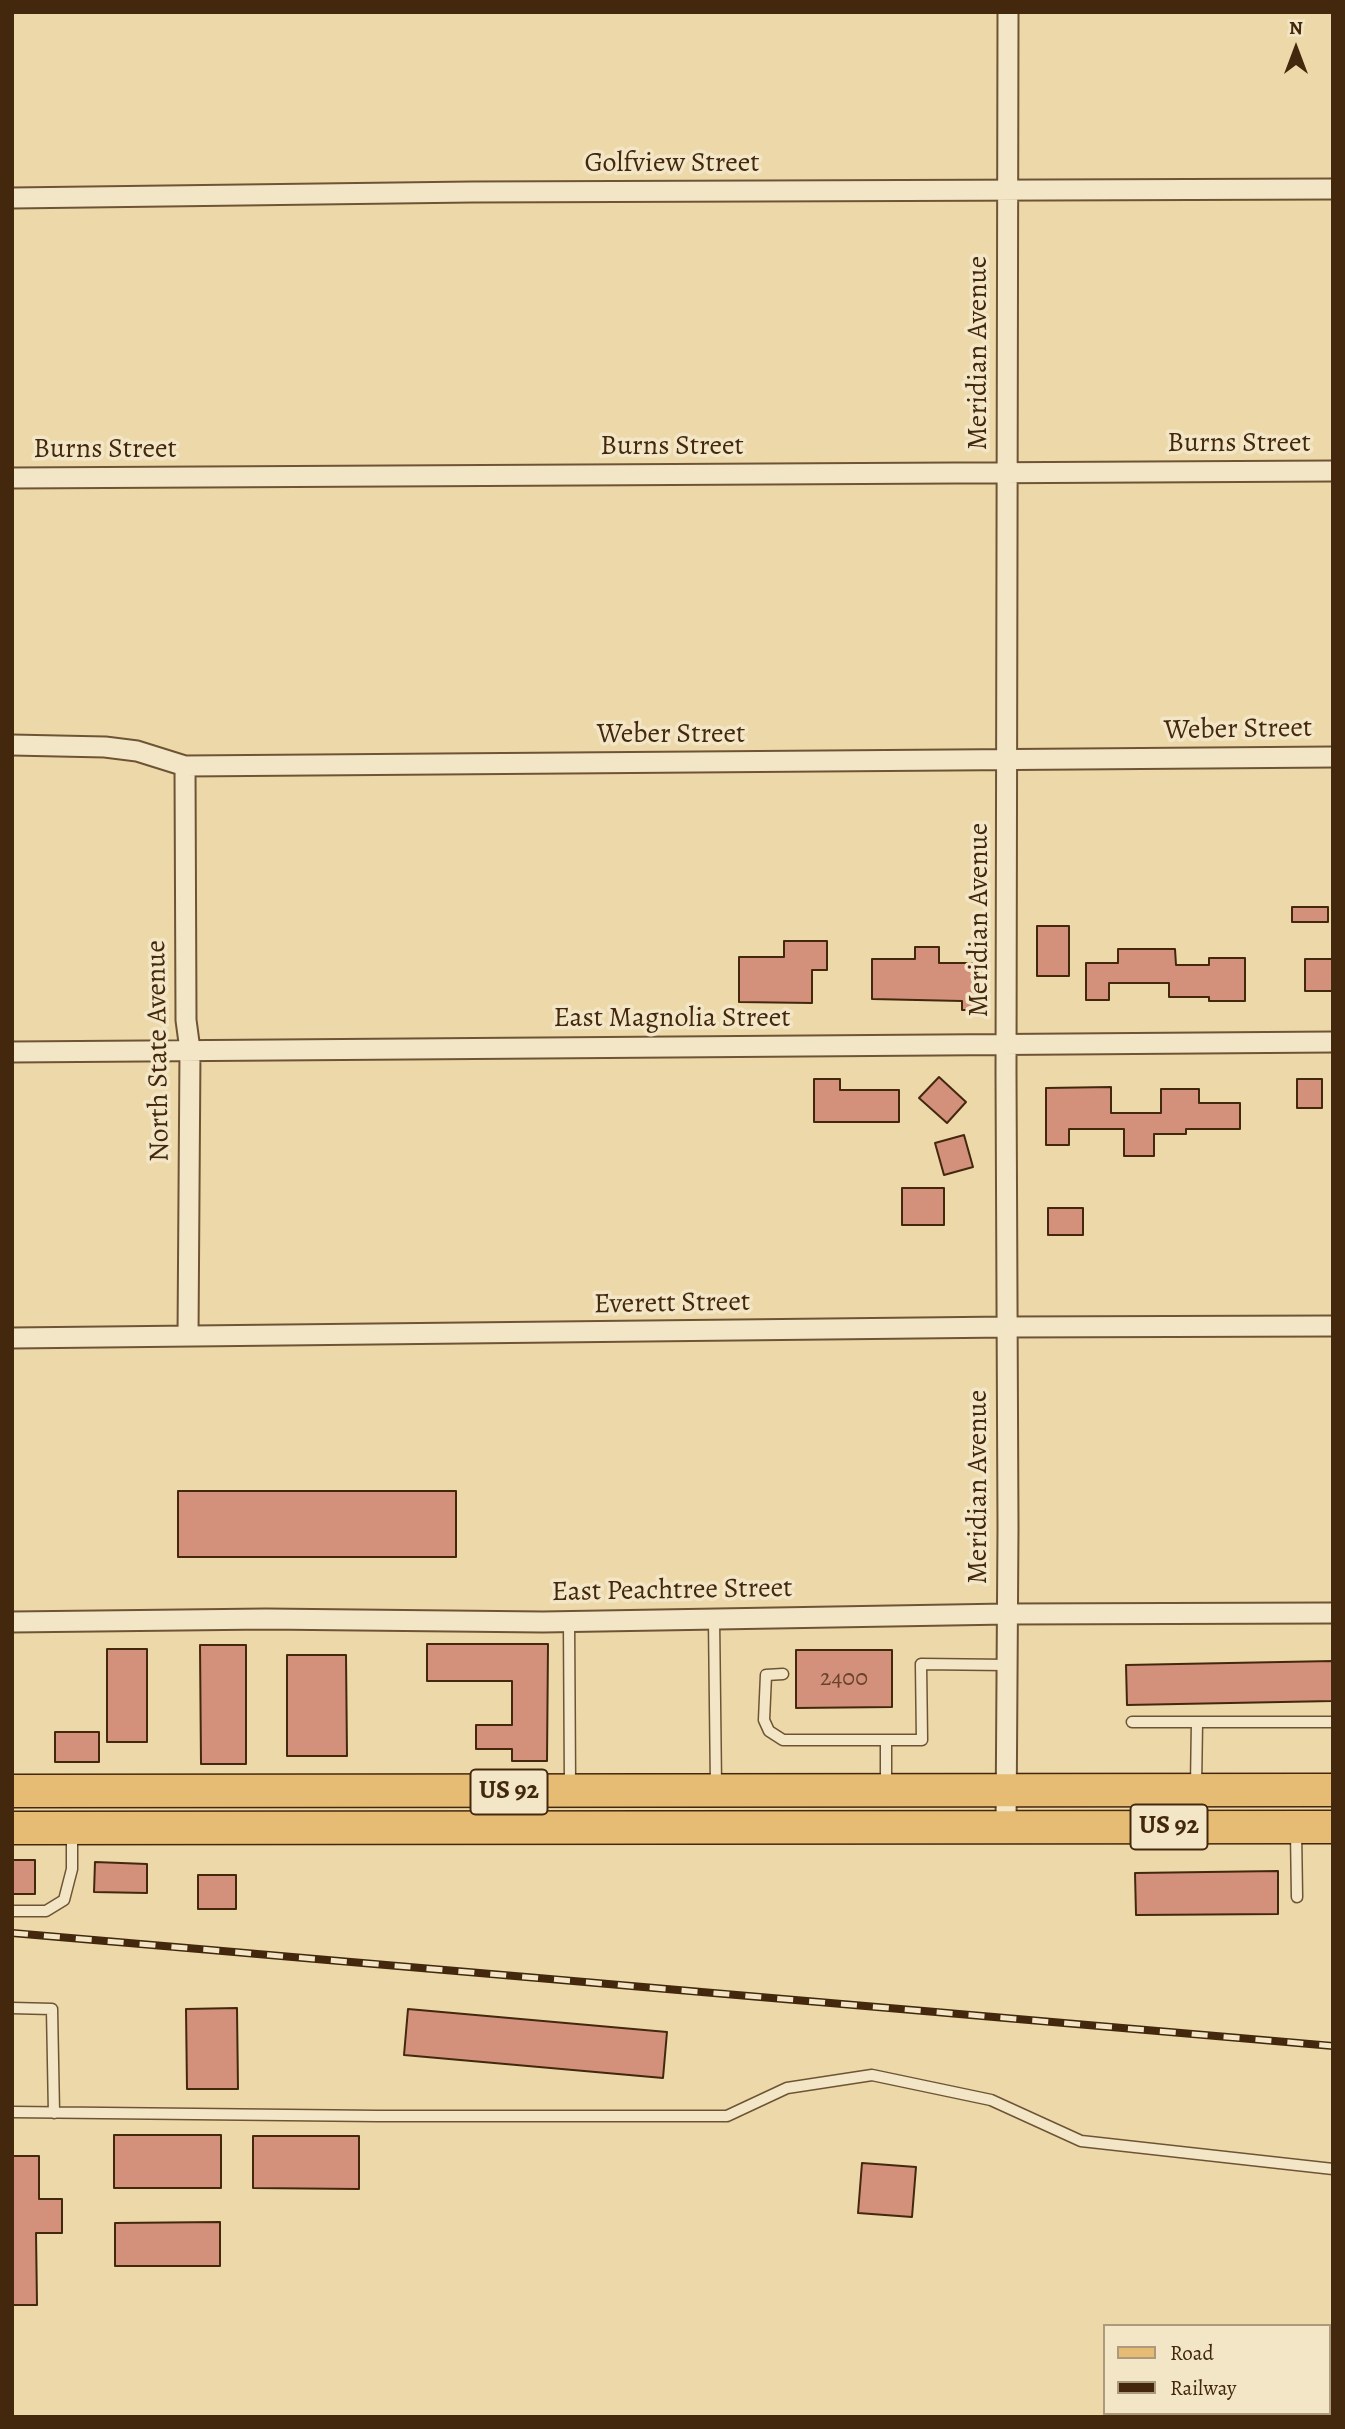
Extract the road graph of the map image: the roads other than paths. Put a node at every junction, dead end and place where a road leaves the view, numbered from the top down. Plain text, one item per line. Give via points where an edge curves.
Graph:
1 (1009, 12) edge
2 (1333, 189) edge
3 (1009, 190) junction
4 (12, 198) edge
5 (1333, 471) edge
6 (1007, 473) junction
7 (12, 478) edge
8 (12, 745) edge
9 (1333, 757) edge
10 (1007, 761) junction
11 (185, 766) junction
12 (1333, 1042) edge
13 (1008, 1043) junction
14 (190, 1050) junction
15 (12, 1052) edge
16 (1333, 1326) edge
17 (1008, 1327) junction
18 (188, 1336) junction
19 (12, 1338) edge
20 (1333, 1613) edge
21 (1007, 1614) junction
22 (714, 1619) junction
23 (569, 1621) junction
24 (12, 1622) edge
25 (1007, 1665) junction
26 (783, 1674) dead end
27 (1132, 1722) dead end
28 (1197, 1722) junction
29 (1333, 1722) edge
30 (886, 1740) junction
31 (886, 1790) junction
32 (1006, 1790) junction
33 (1196, 1790) junction
34 (1333, 1790) edge
35 (12, 1791) edge
36 (570, 1791) junction
37 (716, 1791) junction
38 (443, 1792) junction
39 (1317, 1826) edge
40 (12, 1828) edge
41 (72, 1828) junction
42 (1006, 1828) junction
43 (443, 1829) junction
44 (1297, 1897) dead end
45 (12, 1911) edge
46 (12, 2008) edge
47 (12, 2112) edge
48 (54, 2113) junction
49 (1333, 2169) edge

1 - 3 street, Meridian Avenue
2 - 3 street, Golfview Street
3 - 4 street, Golfview Street
3 - 6 street, Meridian Avenue
5 - 6 street, Burns Street
6 - 7 street, Burns Street
6 - 10 street, Meridian Avenue
8 - 11 street, Weber Street via 105,747 137,751
9 - 10 street, Weber Street
10 - 11 street, Weber Street
10 - 13 street, Meridian Avenue
11 - 14 street, North State Avenue
12 - 13 street, East Magnolia Street
13 - 14 street, East Magnolia Street
13 - 17 street, Meridian Avenue
14 - 15 street, East Magnolia Street
14 - 18 street, North State Avenue
16 - 17 street, Everett Street
17 - 18 street, Everett Street
17 - 21 street, Meridian Avenue
18 - 19 street, Everett Street
20 - 21 street, East Peachtree Street
21 - 22 street, East Peachtree Street
21 - 25 street, Meridian Avenue
22 - 23 street, East Peachtree Street
22 - 37 lane
23 - 24 street, East Peachtree Street
23 - 36 lane
25 - 30 lane via 921,1664 922,1740
25 - 32 street, Meridian Avenue
26 - 30 lane via 766,1675 764,1720 769,1731 783,1740
27 - 28 lane
28 - 29 lane
28 - 33 lane
30 - 31 lane
31 - 32 main road, US 92
31 - 37 main road, US 92
32 - 33 main road, US 92
32 - 42 street, Meridian Avenue
33 - 34 main road, US 92
35 - 38 main road, US 92
36 - 37 main road, US 92
36 - 38 main road, US 92
38 - 43 main road
39 - 42 main road, US 92
39 - 44 lane
40 - 41 main road, US 92
41 - 43 main road, US 92
41 - 45 lane via 72,1869 64,1900 46,1911
42 - 43 main road, US 92
46 - 48 lane via 52,2009
47 - 48 lane
48 - 49 lane via 727,2116 787,2088 872,2075 992,2100 1082,2141

